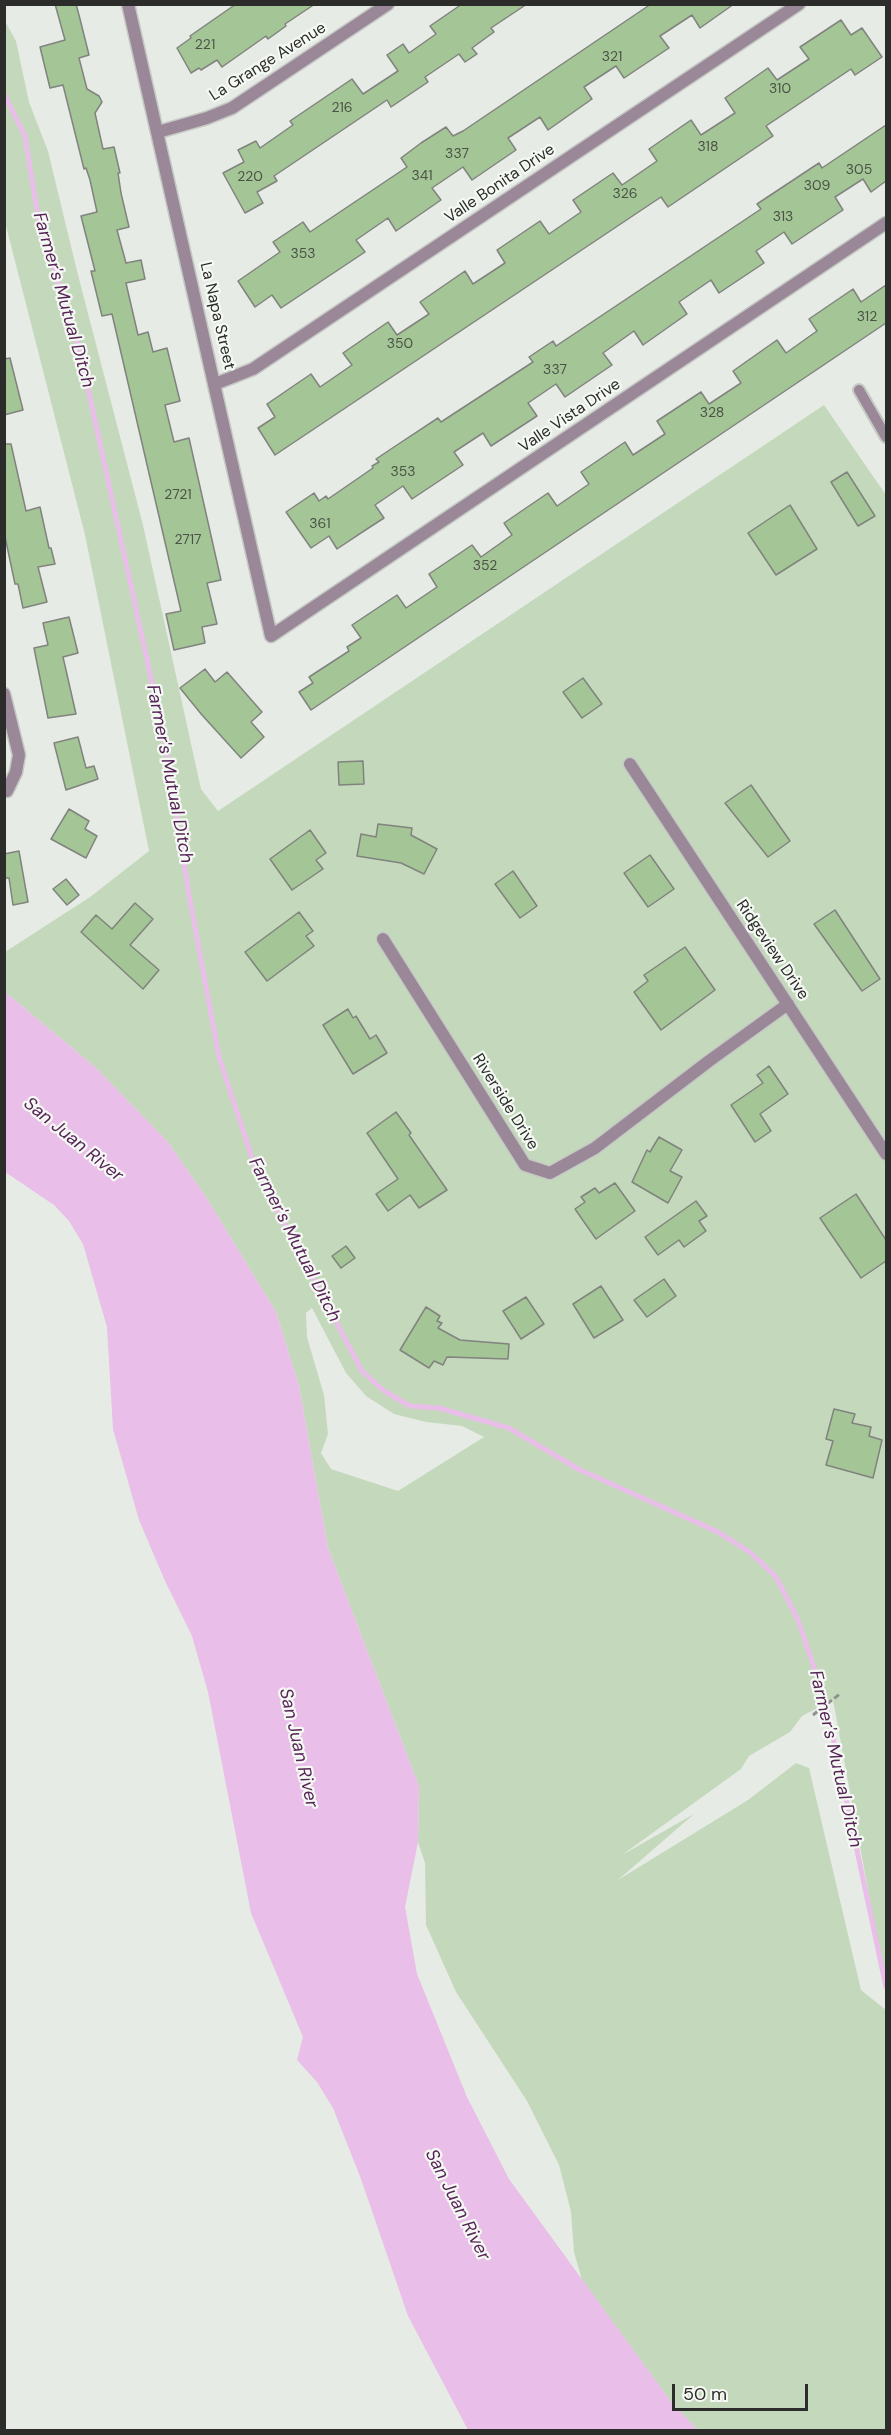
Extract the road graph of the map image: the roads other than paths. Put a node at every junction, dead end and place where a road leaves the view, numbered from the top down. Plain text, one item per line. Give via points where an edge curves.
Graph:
1 (128, 4) edge
2 (388, 4) edge
3 (799, 4) edge
4 (158, 132) junction
5 (886, 223) edge
6 (215, 384) junction
7 (859, 390) dead end
8 (886, 437) edge
9 (271, 636) joint
10 (5, 694) edge
11 (630, 764) dead end
12 (7, 791) dead end
13 (383, 939) dead end
14 (788, 1004) junction
15 (886, 1154) edge

1 - 4 street, La Napa Street
2 - 4 street, La Grange Avenue via 232,108
3 - 6 street, Valle Bonita Drive via 253,369
4 - 6 street, La Napa Street
5 - 9 street, Valle Vista Drive
6 - 9 street, La Napa Street
7 - 8 lane
10 - 12 street via 19,755
11 - 14 street, Ridgeview Drive
13 - 14 street, Riverside Drive via 525,1165 550,1173 595,1148
14 - 15 street, Ridgeview Drive

